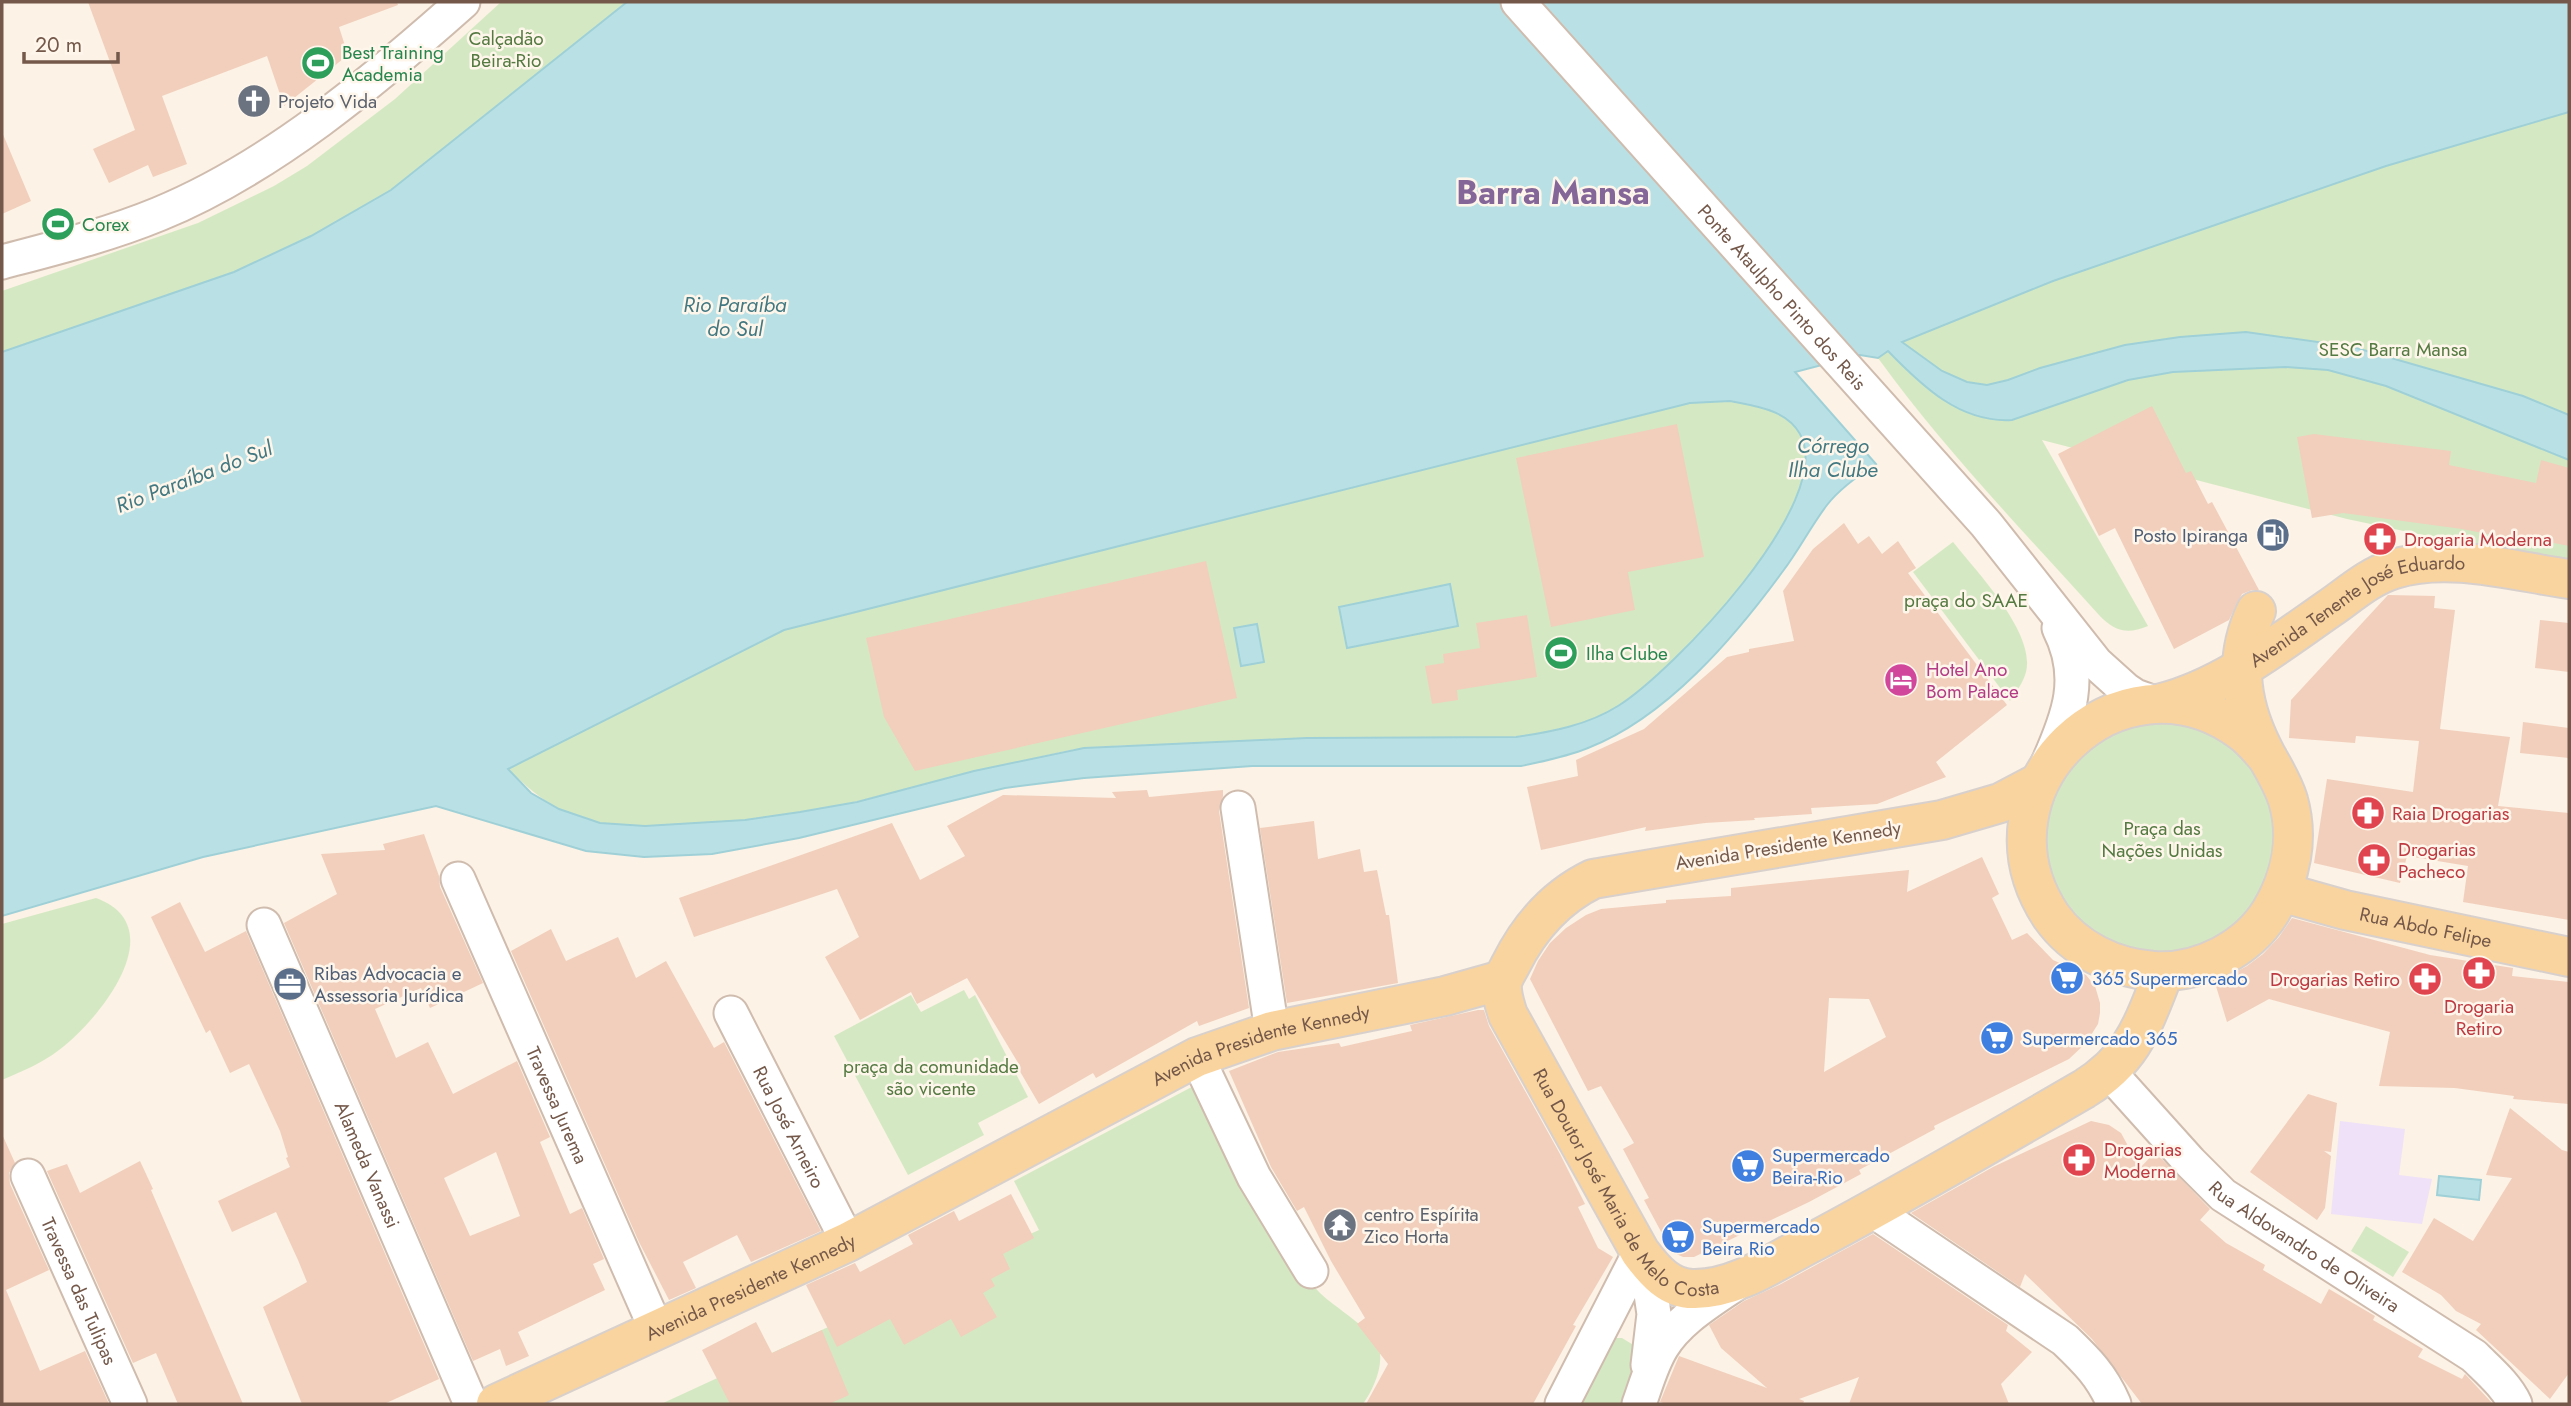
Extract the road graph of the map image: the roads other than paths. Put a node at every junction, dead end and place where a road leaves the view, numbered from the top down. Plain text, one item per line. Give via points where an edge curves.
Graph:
1 (463, 2) edge
2 (1518, 2) edge
3 (2, 262) edge
4 (2569, 579) edge
5 (2043, 594) junction
6 (2256, 611) dead end
7 (2241, 667) junction
8 (2157, 704) junction
9 (2267, 757) junction
10 (2041, 777) junction
11 (1238, 808) dead end
12 (458, 879) dead end
13 (2281, 892) junction
14 (264, 925) dead end
15 (2569, 957) edge
16 (2164, 972) junction
17 (1503, 980) junction
18 (731, 1013) dead end
19 (1272, 1031) junction
20 (1197, 1057) junction
21 (2109, 1072) junction
22 (28, 1177) dead end
23 (1872, 1210) junction
24 (848, 1242) junction
25 (1643, 1256) junction
26 (1311, 1271) dead end
27 (1745, 1277) junction
28 (657, 1331) junction
29 (1641, 1398) edge
30 (130, 1404) edge
31 (471, 1404) edge
32 (496, 1404) edge
33 (1562, 1404) edge
34 (2114, 1404) edge
35 (2515, 1404) edge

1 - 3 street via 348,99 198,196 123,228
2 - 5 street, Ponte Ataulpho Pinto dos Reis via 1986,524
4 - 7 main road, Avenida Tenente José Eduardo via 2460,563 2392,569
5 - 8 street via 2108,674 2135,696
5 - 10 street via 2066,641 2073,687 2062,732
6 - 7 main road via 2244,640
7 - 8 main road, Avenida Tenente José Eduardo via 2191,694
7 - 9 main road via 2248,709
8 - 9 main road via 2212,714 2242,732
8 - 10 main road via 2102,717 2060,750
9 - 13 main road via 2280,778 2293,823 2289,870
10 - 16 main road via 2026,831 2027,855 2042,902 2064,931 2093,954 2127,967
10 - 17 main road, Avenida Presidente Kennedy via 2000,803 1942,820 1592,879 1550,908 1527,936
11 - 19 street
12 - 28 street, Travessa Jurema
13 - 15 main road, Rua Abdo Felipe
13 - 16 main road via 2269,914 2234,949 2212,961
14 - 31 street, Alameda Vanassi
16 - 21 main road, Rua Doutor José Maria de Melo Costa via 2137,1037
17 - 19 main road, Avenida Presidente Kennedy
17 - 25 main road, Rua Doutor José Maria de Melo Costa via 1508,1016
18 - 24 street, Rua José Arneiro
19 - 20 main road, Avenida Presidente Kennedy
20 - 24 main road, Avenida Presidente Kennedy
20 - 26 street via 1254,1177
21 - 23 main road, Rua Doutor José Maria de Melo Costa
21 - 35 street, Rua Aldovandro de Oliveira via 2223,1195 2474,1356
22 - 30 street, Travessa das Tulipas
23 - 27 main road, Rua Doutor José Maria de Melo Costa
23 - 34 street via 2065,1340 2105,1383
24 - 28 main road, Avenida Presidente Kennedy
25 - 27 main road, Rua Doutor José Maria de Melo Costa via 1662,1278 1685,1288 1709,1288
25 - 29 street via 1654,1314
25 - 33 street
27 - 29 street via 1669,1337 1653,1363
28 - 32 main road, Avenida Presidente Kennedy

